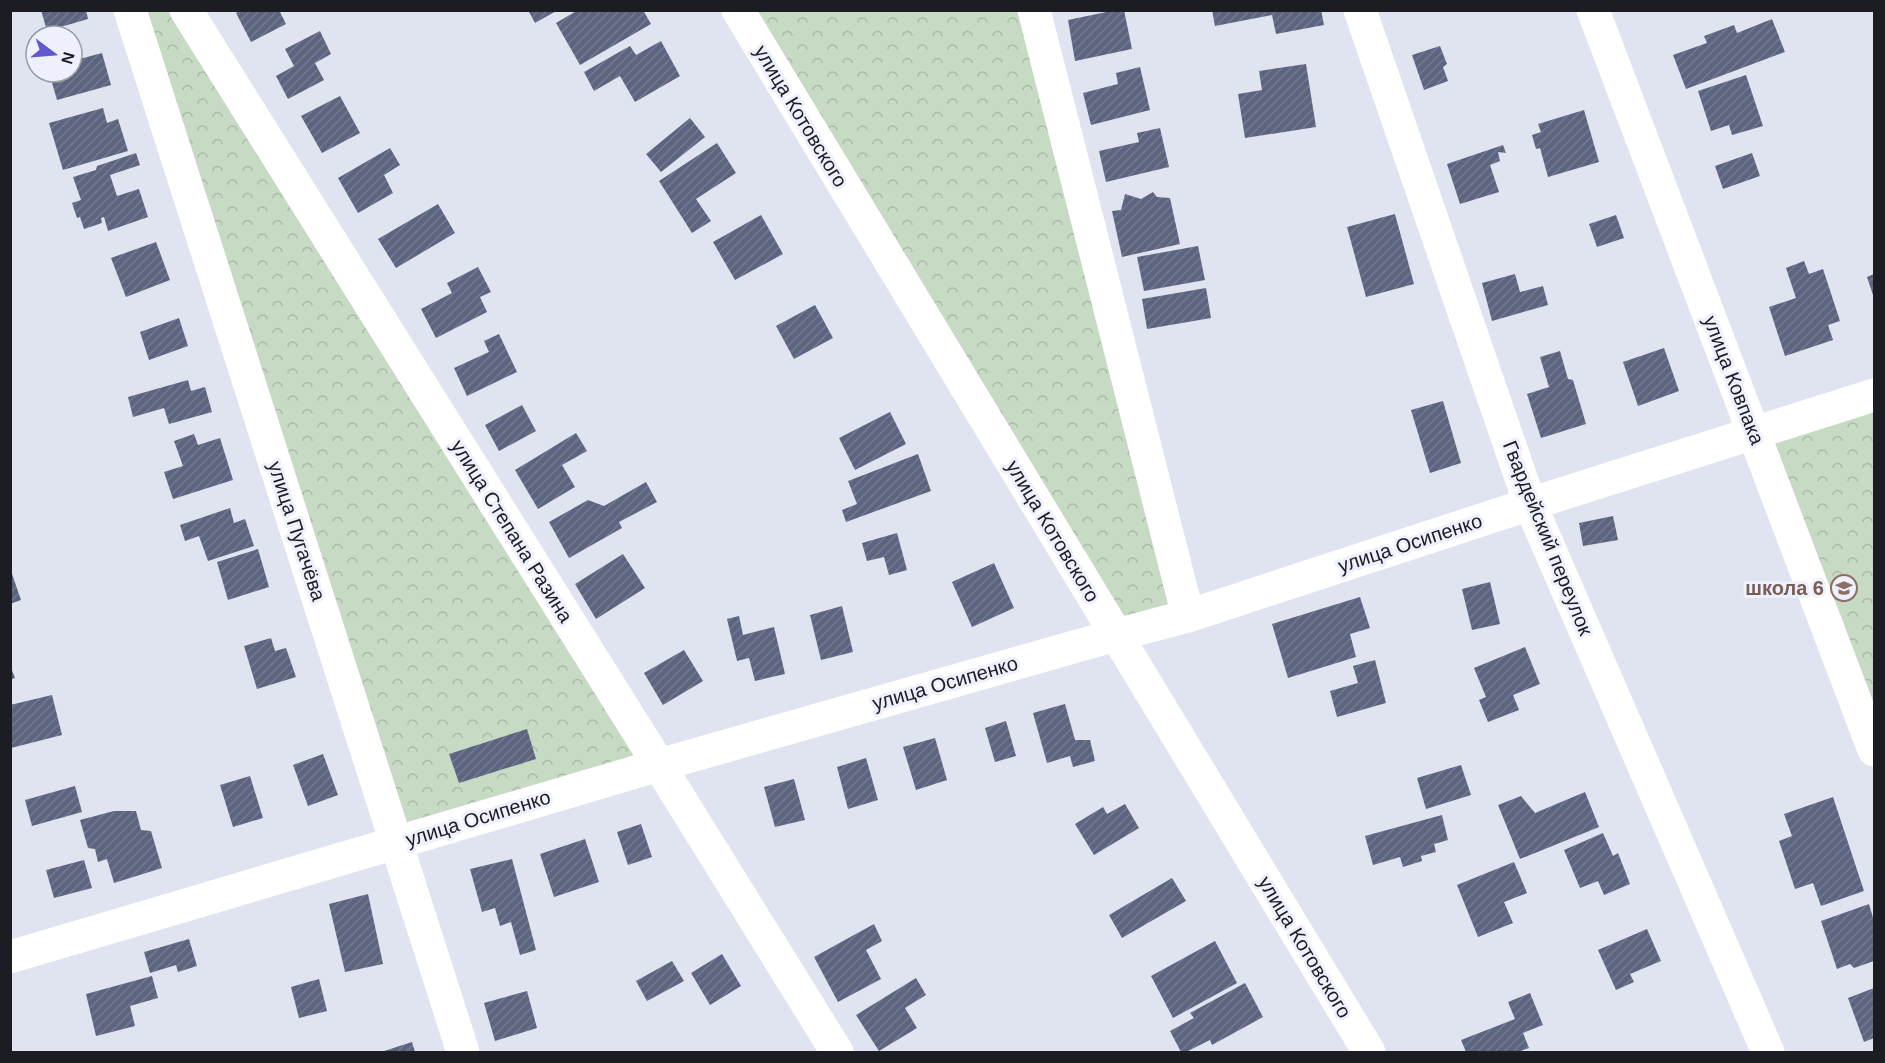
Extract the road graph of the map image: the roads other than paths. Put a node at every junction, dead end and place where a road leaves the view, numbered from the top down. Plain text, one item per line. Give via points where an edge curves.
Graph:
1 (130, 10) edge
2 (186, 10) edge
3 (738, 10) edge
4 (1034, 10) edge
5 (1360, 10) edge
6 (1593, 10) edge
7 (1875, 395) edge
8 (1754, 433) junction
9 (1530, 504) junction
10 (1188, 616) junction
11 (1116, 635) junction
12 (1875, 750) edge
13 (659, 765) junction
14 (396, 843) junction
15 (10, 957) edge
16 (464, 1053) edge
17 (837, 1053) edge
18 (1369, 1053) edge
19 (1768, 1053) edge

1 - 14 street, улица Пугачёва
2 - 13 street, улица Степана Разина
3 - 11 street, улица Котовского
4 - 10 street
5 - 9 street, Гвардейский переулок
6 - 8 street, улица Ковпака
7 - 8 street, улица Осипенко
8 - 9 street, улица Осипенко
8 - 12 street, улица Ковпака
9 - 10 street, улица Осипенко
9 - 19 street, Гвардейский переулок
10 - 11 street, улица Осипенко
11 - 13 street, улица Осипенко
11 - 18 street, улица Котовского
13 - 14 street, улица Осипенко
13 - 17 street, улица Степана Разина
14 - 15 street, улица Осипенко
14 - 16 street, улица Пугачёва

